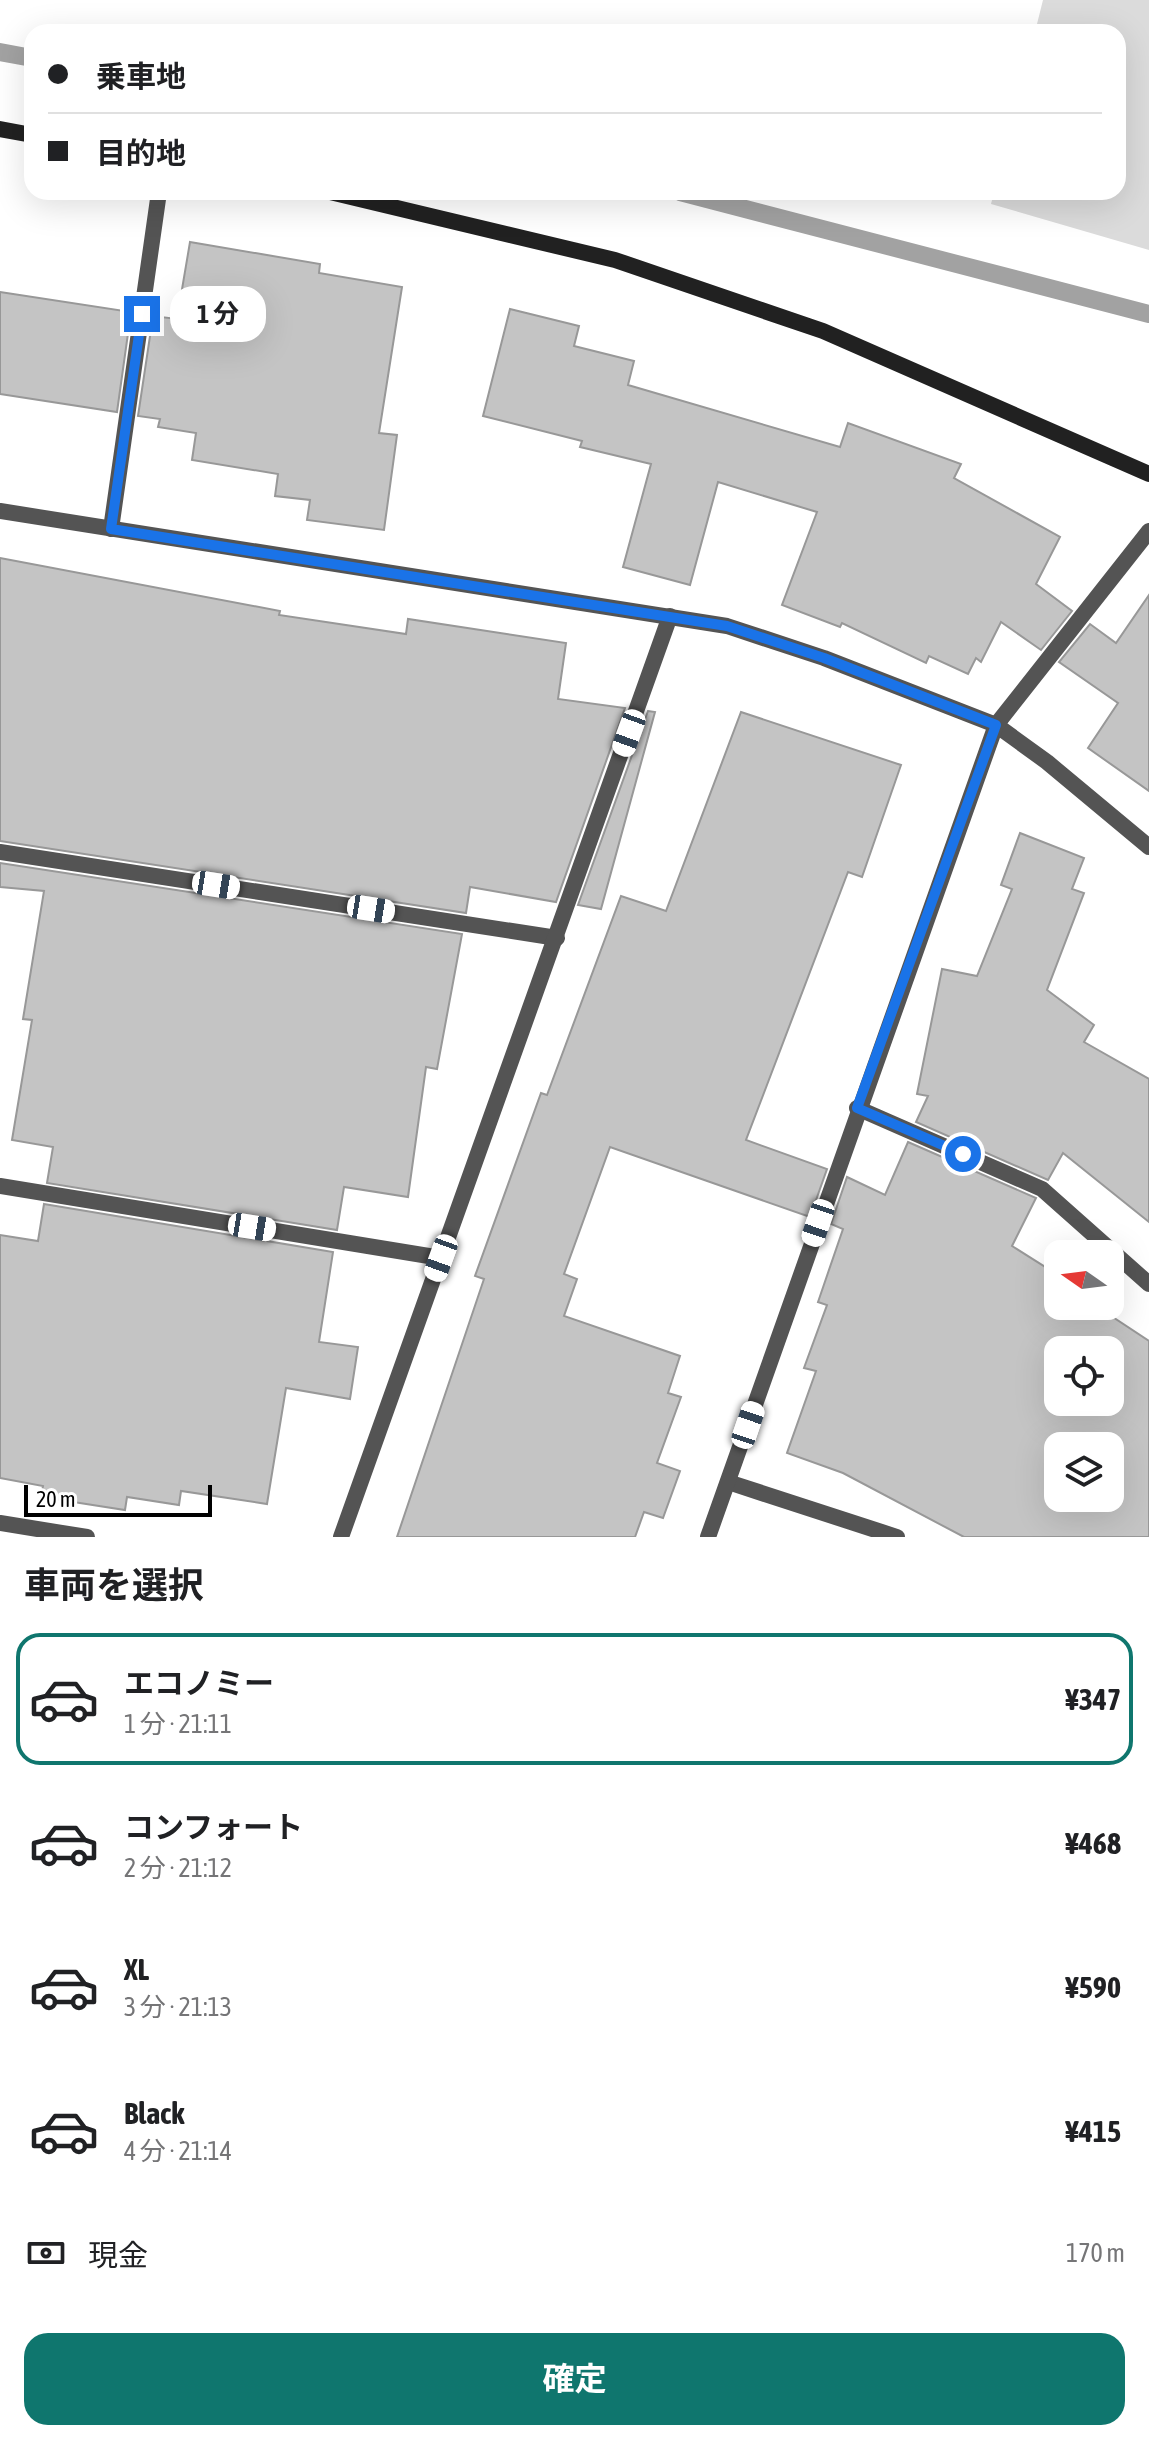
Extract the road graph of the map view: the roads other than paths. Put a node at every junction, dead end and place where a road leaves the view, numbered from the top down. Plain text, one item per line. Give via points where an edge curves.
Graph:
1 (0, 129) edge
2 (24, 134) edge
3 (158, 200) edge
4 (364, 200) edge
5 (1149, 474) edge
6 (0, 511) edge
7 (111, 529) junction
8 (1149, 531) edge
9 (670, 616) junction
10 (996, 725) junction
11 (1149, 847) edge
12 (0, 852) edge
13 (557, 938) junction
14 (857, 1108) junction
15 (0, 1186) edge
16 (441, 1258) junction
17 (1149, 1284) edge
18 (728, 1482) junction
19 (0, 1523) edge
20 (87, 1537) edge
21 (341, 1537) edge
22 (708, 1537) edge
23 (897, 1537) edge

1 - 2 street
3 - 7 street
4 - 5 street via 615,260 808,326
6 - 7 street
7 - 9 street
8 - 10 street
9 - 10 street via 727,626 824,658
9 - 13 street
10 - 11 street
10 - 14 street
12 - 13 street
13 - 16 street
14 - 17 street via 1042,1189
14 - 18 street
15 - 16 street
16 - 21 street
18 - 22 street
18 - 23 street
19 - 20 street

